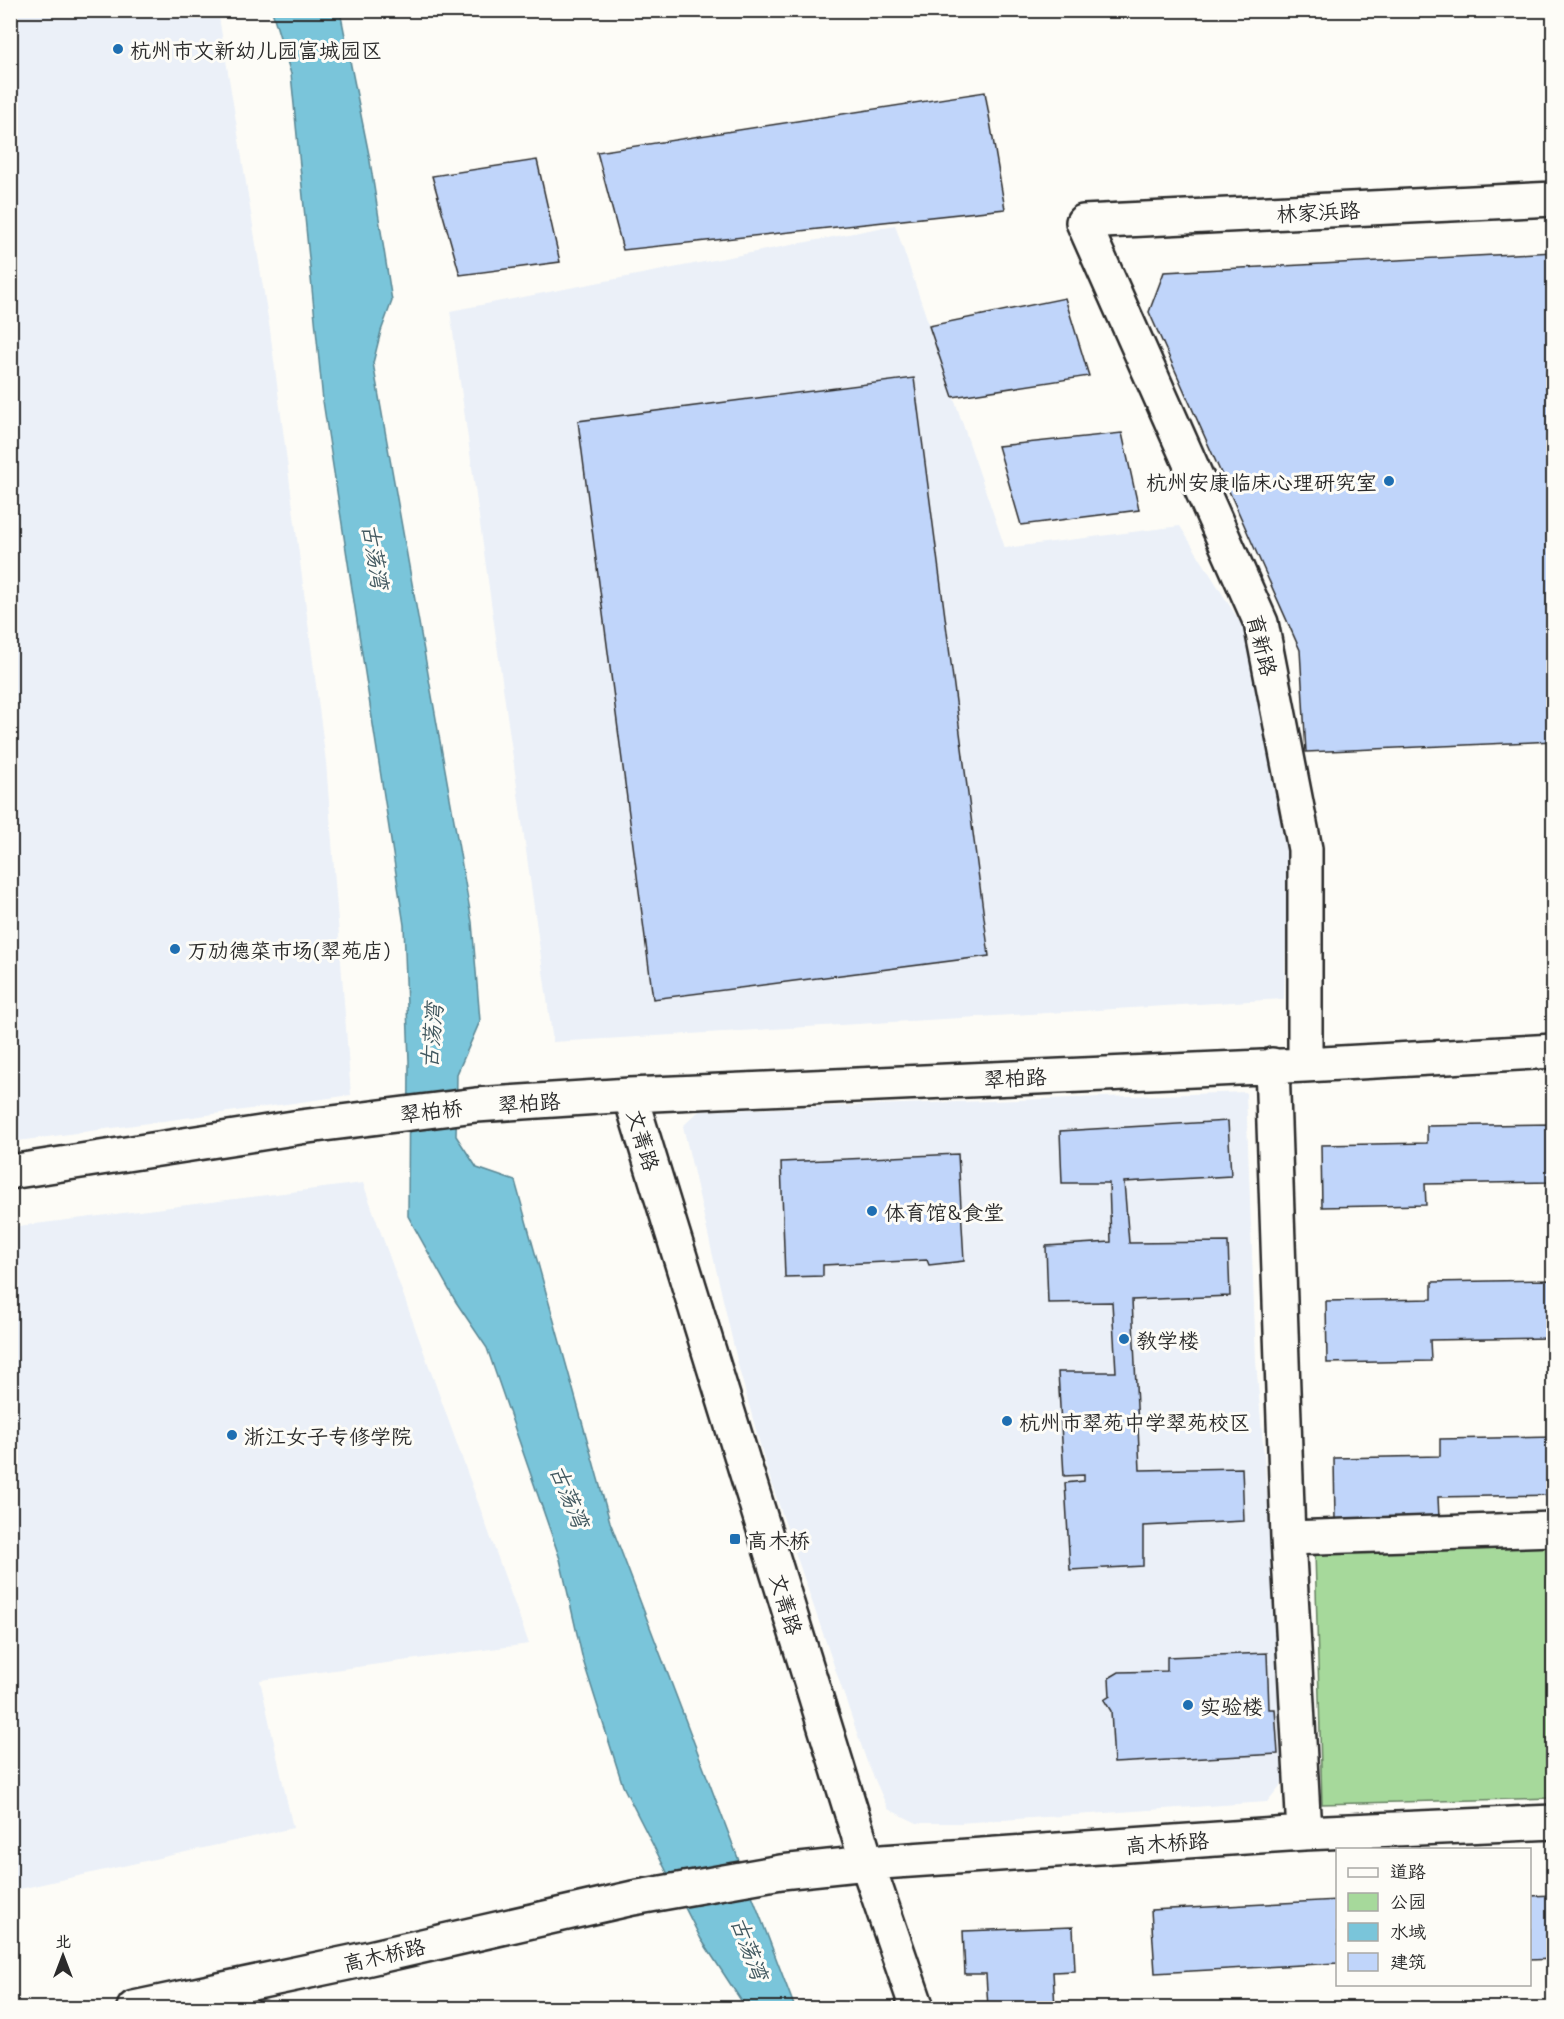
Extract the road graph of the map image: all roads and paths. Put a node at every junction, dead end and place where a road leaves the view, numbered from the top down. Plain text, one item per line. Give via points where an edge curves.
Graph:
1 (1554, 199) edge
2 (1083, 222) joint
3 (1554, 1051) edge
4 (1272, 1065) junction
5 (1305, 1065) junction
6 (630, 1095) junction
7 (476, 1105) joint
8 (10, 1172) edge
9 (1554, 1529) edge
10 (1288, 1538) junction
11 (1554, 1822) edge
12 (1304, 1833) junction
13 (867, 1863) junction
14 (134, 2008) edge
15 (917, 2008) edge

1 - 2 street, 林家浜路
2 - 5 street, 育新路 via 1261,623 1305,849
3 - 5 street, 翠柏路
4 - 5 street, 翠柏路
4 - 6 street, 翠柏路
4 - 10 street
6 - 7 street, 翠柏路
6 - 13 street, 文菁路
7 - 8 street, 翠柏桥 via 300,1127
9 - 10 street
10 - 12 street
11 - 12 street, 高木桥路
12 - 13 street, 高木桥路
13 - 14 street, 高木桥路 via 781,1872 633,1898
13 - 15 street, 文菁路

